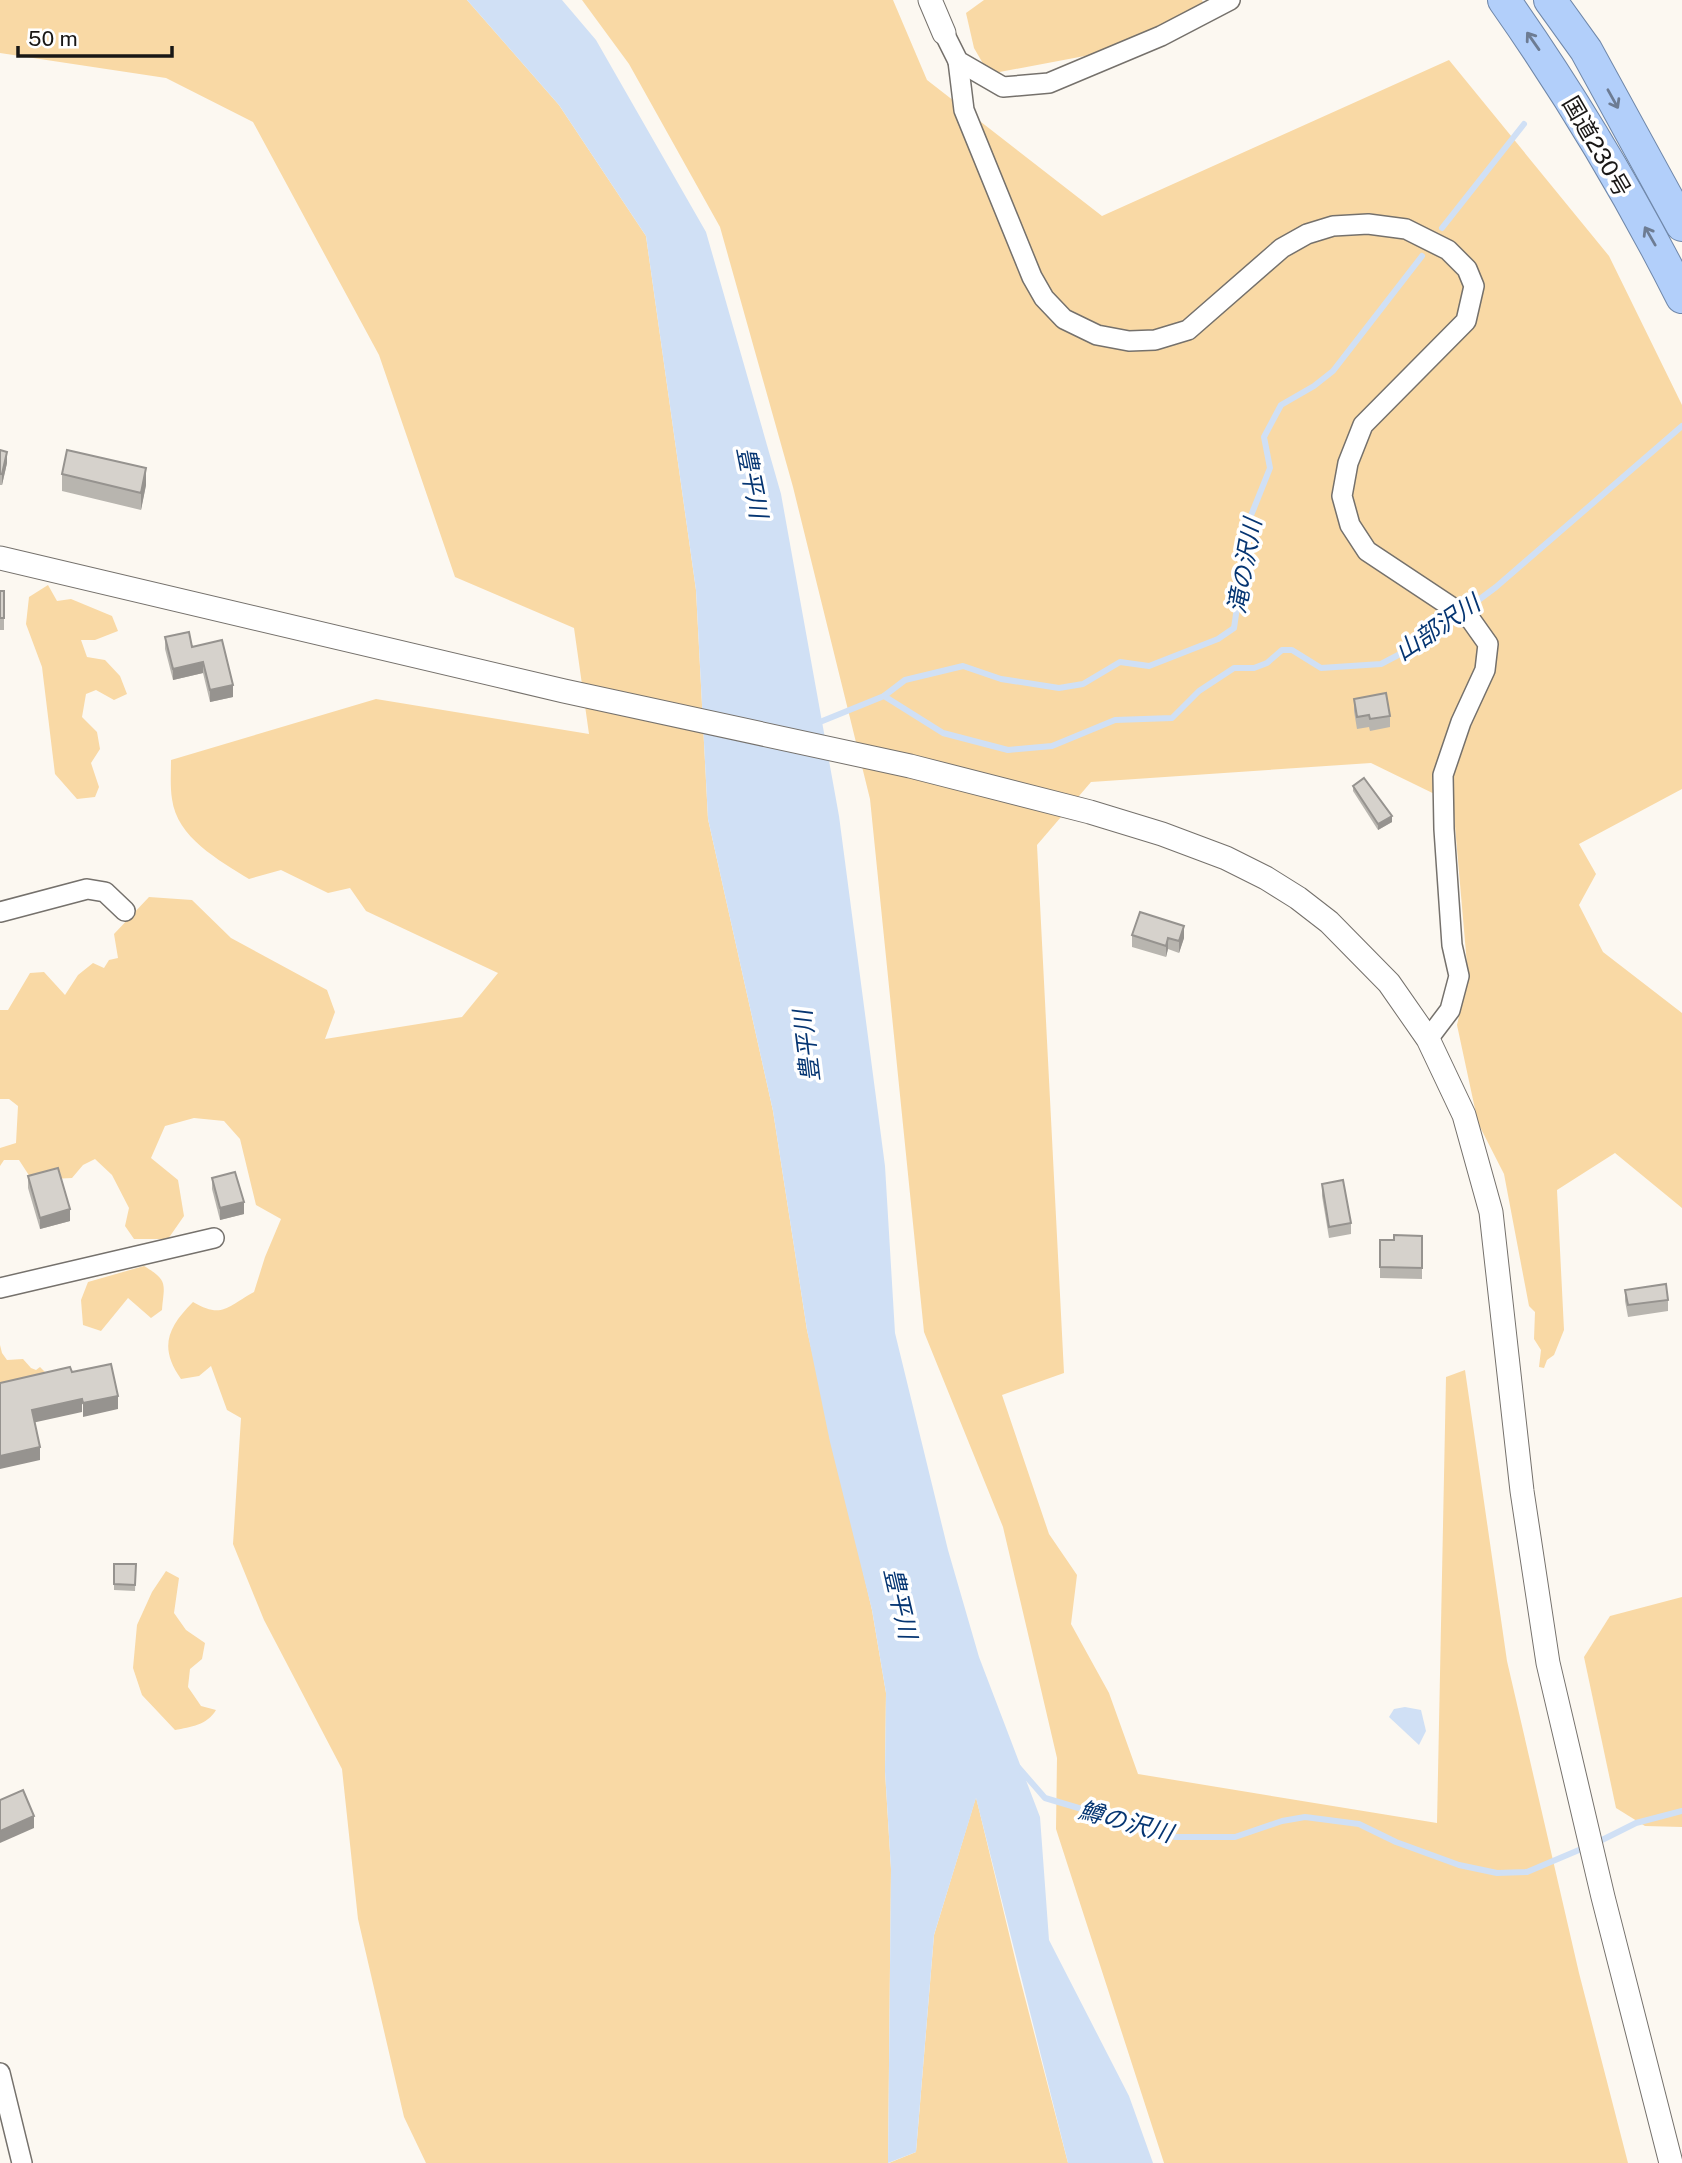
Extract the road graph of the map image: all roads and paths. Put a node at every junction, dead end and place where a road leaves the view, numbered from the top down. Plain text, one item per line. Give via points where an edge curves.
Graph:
1 (930, 0) edge
2 (1230, 0) edge
3 (1504, 0) edge
4 (1550, 0) edge
5 (944, 33) joint
6 (958, 61) junction
7 (1682, 225) edge
8 (1682, 297) edge
9 (0, 558) edge
10 (125, 911) dead end
11 (0, 912) edge
12 (1428, 1039) junction
13 (214, 1238) dead end
14 (0, 1288) edge
15 (0, 2073) edge
16 (22, 2163) edge
17 (1671, 2163) edge

1 - 5 street
2 - 6 street via 1161,36 1049,83 1003,87
8 -> 3 highway, 国道230号 via 1550,66
4 -> 7 highway, 国道230号 via 1586,50
5 - 6 street
6 - 12 street via 964,110 1032,277 1064,319 1097,335 1142,341 1188,331 1282,248 1333,226 1406,229 1448,250 1467,268 1474,286 1466,321 1363,425 1348,463 1342,496 1350,525 1367,551 1464,615 1488,644 1485,670 1443,775 1451,933 1459,976 1450,1010
9 - 12 street via 564,691 910,766 1162,834 1226,858 1298,898 1329,922 1389,983
10 - 11 street via 105,892 87,889
12 - 17 street via 1464,1115 1491,1212 1522,1491 1546,1649 1602,1898
13 - 14 street
15 - 16 street

